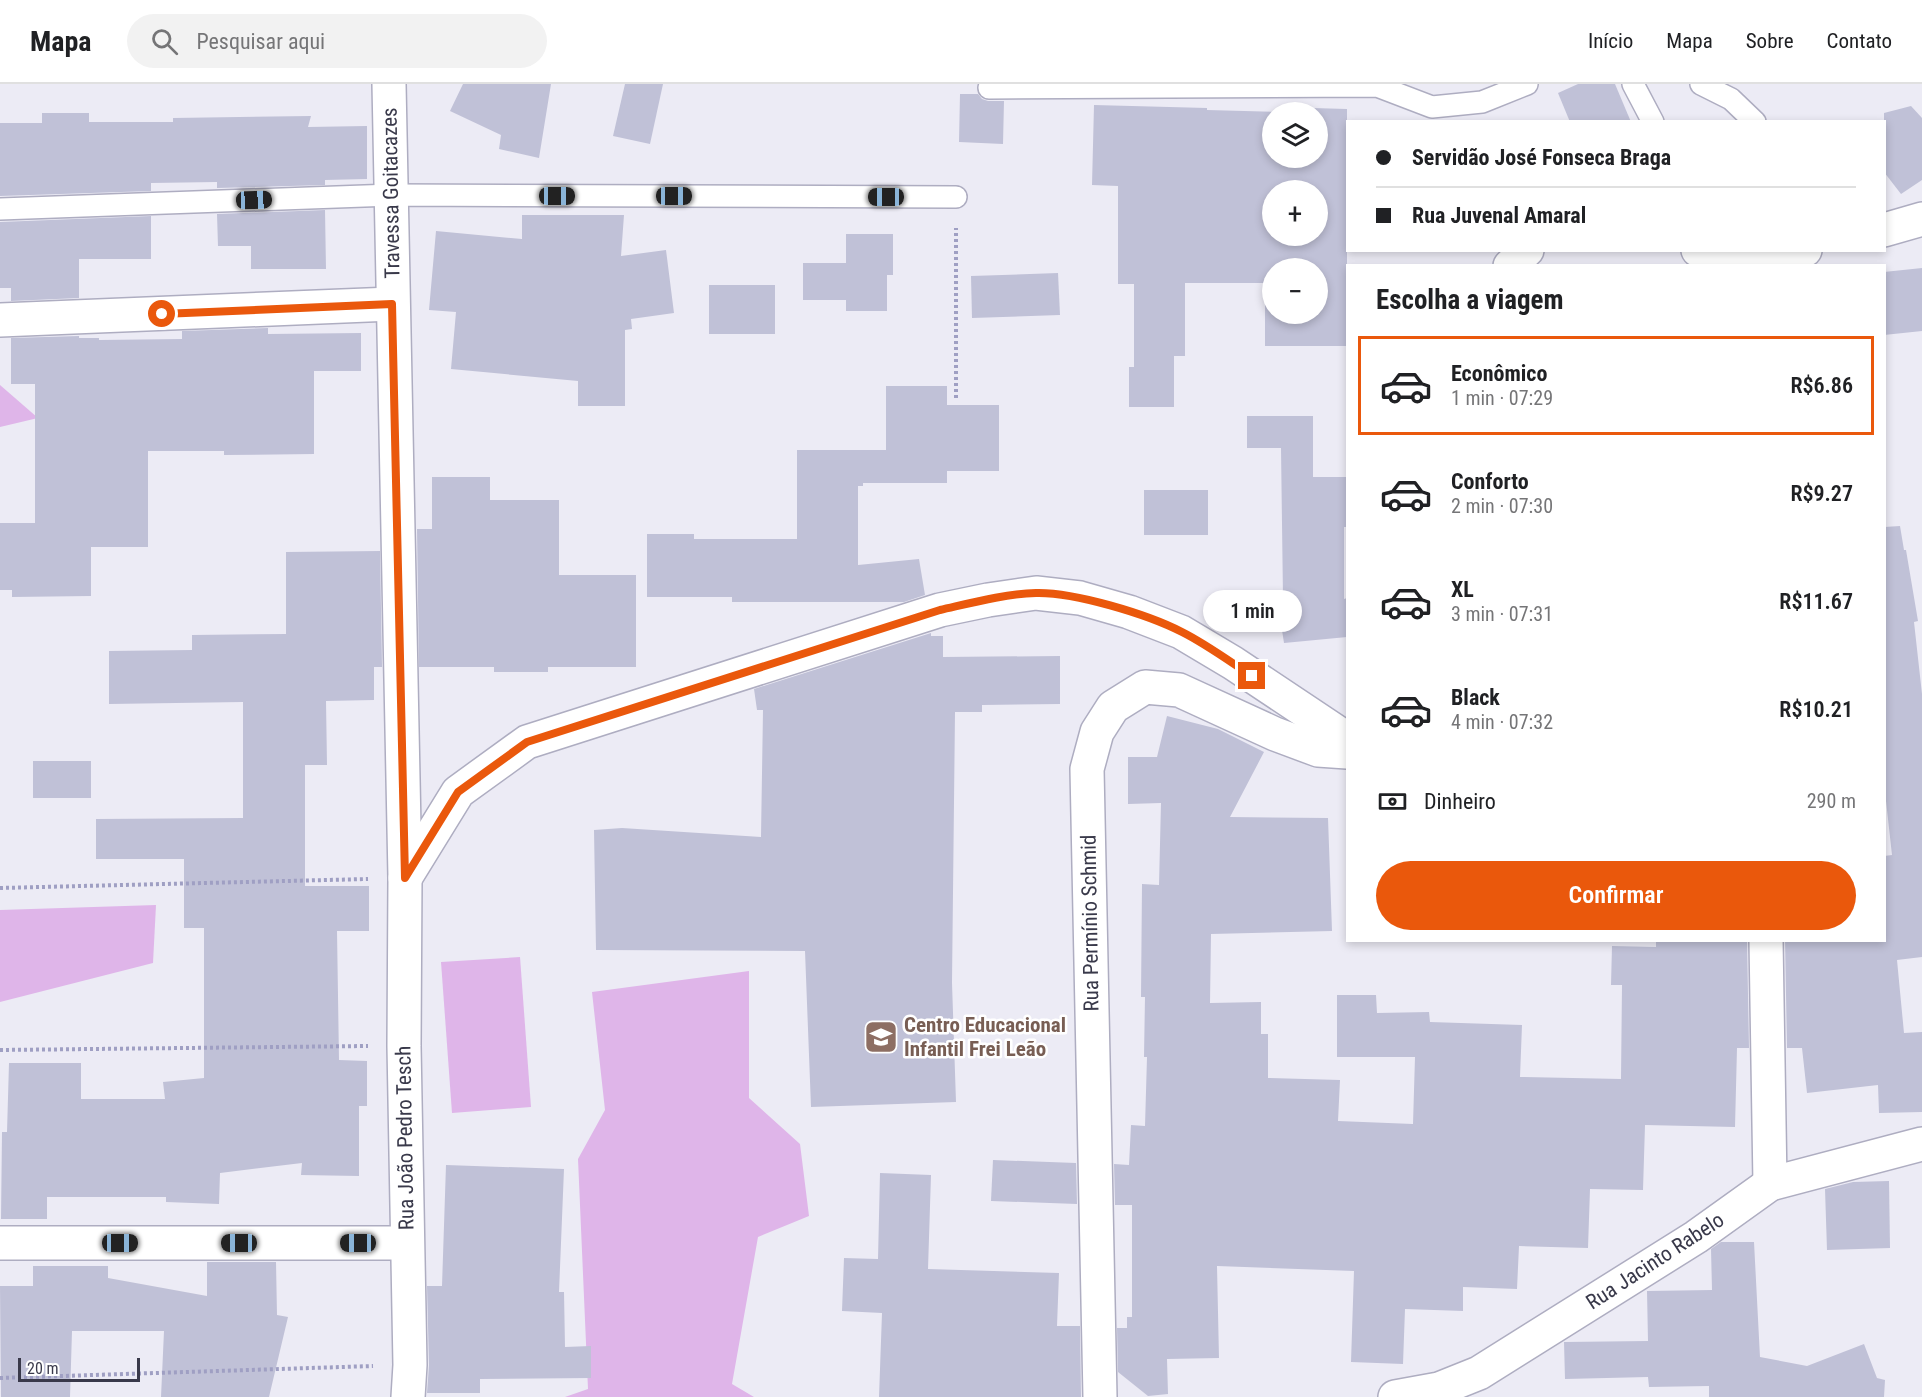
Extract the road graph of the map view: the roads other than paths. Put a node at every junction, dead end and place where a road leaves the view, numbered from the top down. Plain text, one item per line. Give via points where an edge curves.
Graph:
1 (389, 84) edge
2 (1527, 84) edge
3 (1633, 84) edge
4 (1701, 84) edge
5 (989, 88) dead end
6 (1652, 120) edge
7 (1753, 120) edge
8 (392, 195) junction
9 (956, 197) road end
10 (0, 209) edge
11 (1922, 219) edge
12 (1886, 229) edge
13 (1525, 252) edge
14 (1705, 252) edge
15 (1796, 252) edge
16 (1512, 264) edge
17 (1745, 264) edge
18 (392, 304) junction
19 (0, 320) edge
20 (1346, 738) edge
21 (1346, 752) edge
22 (405, 878) junction
23 (1766, 942) edge
24 (1922, 1144) edge
25 (1770, 1184) junction
26 (0, 1243) edge
27 (406, 1243) junction
28 (409, 1381) edge
29 (1100, 1397) edge
30 (1395, 1397) edge

1 - 8 street, Travessa Goitacazes
2 - 5 lane via 1482,102 1432,107 1377,86
3 - 6 lane
4 - 7 lane via 1731,99
8 - 9 lane
8 - 10 lane
8 - 18 street, Travessa Goitacazes
11 - 12 street
13 - 16 street
14 - 17 street
15 - 17 street
18 - 19 street
18 - 22 street, Travessa Goitacazes
20 - 22 street via 1181,632 1080,598 1036,593 988,600 940,610 527,742 458,792
21 - 29 street, Rua Permínio Schmid via 1318,750 1179,690 1145,687 1113,706 1097,732 1087,769
22 - 27 street, Rua João Pedro Tesch
23 - 25 street
24 - 25 street, Rua Jacinto Rabelo
25 - 30 street, Rua Jacinto Rabelo via 1696,1237 1479,1373 1439,1389
26 - 27 street
27 - 28 street, Rua João Pedro Tesch

